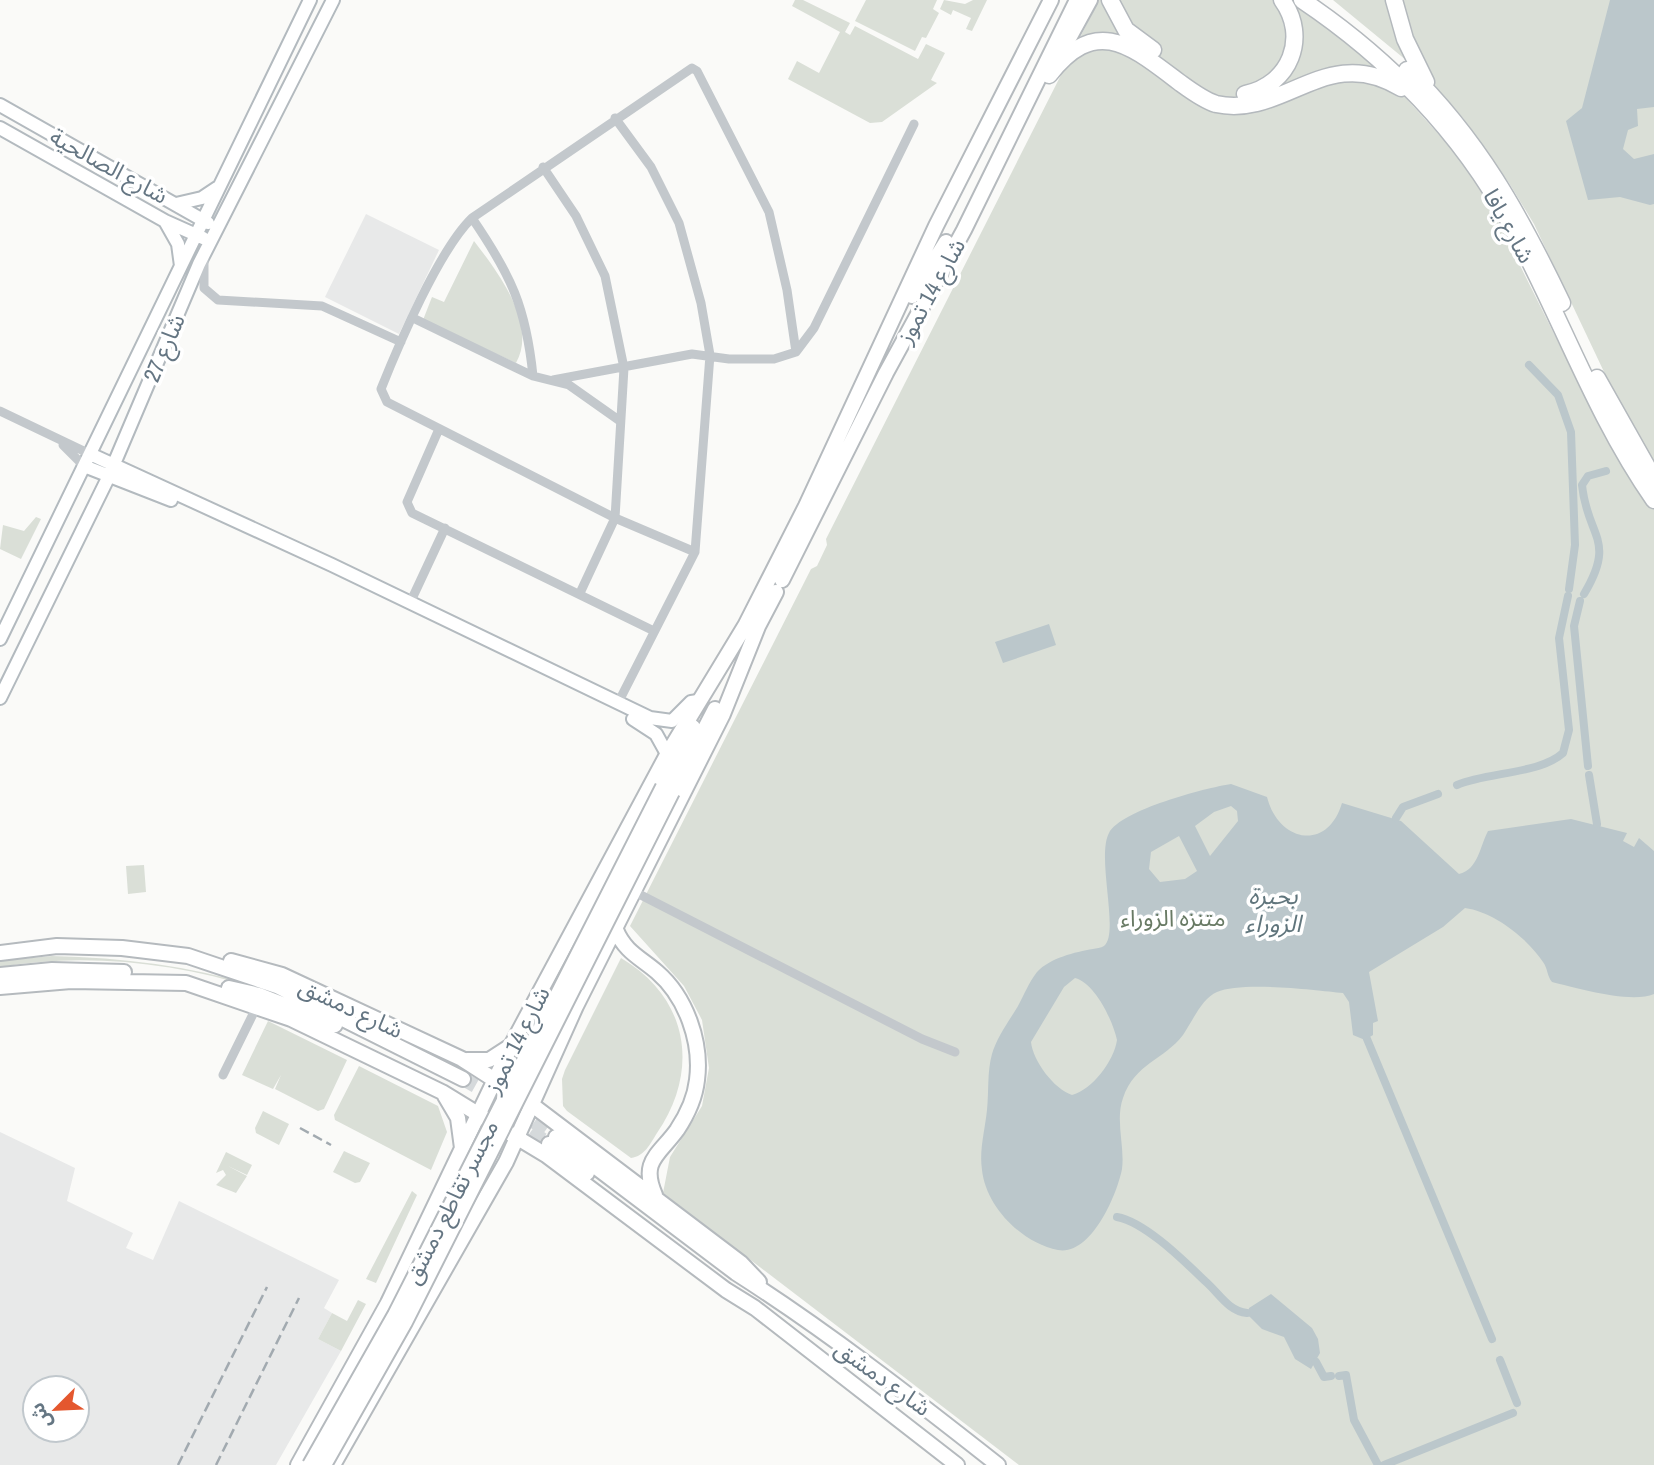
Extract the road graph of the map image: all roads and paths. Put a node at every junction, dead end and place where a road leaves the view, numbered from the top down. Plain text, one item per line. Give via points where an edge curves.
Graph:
1 (310, 0) edge
2 (333, 0) edge
3 (1051, 0) edge
4 (1060, 0) edge
5 (1068, 0) edge
6 (1077, 0) edge
7 (1090, 0) edge
8 (1110, 0) edge
9 (1282, 0) edge
10 (1302, 0) edge
11 (1319, 0) edge
12 (1394, 0) edge
13 (1049, 75) junction
14 (270, 79) junction
15 (288, 89) junction
16 (1430, 102) junction
17 (0, 105) edge
18 (615, 118) junction
19 (914, 124) dead end
20 (0, 128) edge
21 (543, 167) junction
22 (218, 188) junction
23 (176, 204) junction
24 (472, 218) junction
25 (203, 220) junction
26 (165, 221) junction
27 (964, 230) junction
28 (215, 234) junction
29 (196, 236) junction
30 (204, 255) junction
31 (180, 270) junction
32 (414, 318) junction
33 (888, 333) junction
34 (401, 342) junction
35 (796, 352) junction
36 (710, 355) junction
37 (624, 368) junction
38 (533, 376) junction
39 (553, 380) junction
40 (0, 411) edge
41 (620, 421) junction
42 (439, 429) junction
43 (87, 460) junction
44 (114, 464) junction
45 (108, 478) junction
46 (1654, 479) edge
47 (1654, 500) edge
48 (812, 509) junction
49 (615, 518) junction
50 (445, 528) junction
51 (695, 552) junction
52 (580, 593) junction
53 (410, 603) junction
54 (753, 623) junction
55 (654, 631) junction
56 (0, 639) edge
57 (0, 698) edge
58 (618, 703) junction
59 (712, 703) junction
60 (671, 760) junction
61 (667, 789) junction
62 (635, 891) junction
63 (616, 930) junction
64 (0, 953) edge
65 (188, 956) junction
66 (0, 975) edge
67 (181, 982) junction
68 (0, 987) edge
69 (257, 1006) junction
70 (512, 1044) junction
71 (955, 1052) dead end
72 (461, 1059) junction
73 (546, 1074) junction
74 (223, 1075) dead end
75 (499, 1083) junction
76 (442, 1092) junction
77 (528, 1102) junction
78 (483, 1117) junction
79 (512, 1135) junction
80 (553, 1140) junction
81 (462, 1149) junction
82 (506, 1162) junction
83 (656, 1196) junction
84 (767, 1291) junction
85 (884, 1380) junction
86 (853, 1384) junction
87 (298, 1465) edge
88 (310, 1465) edge
89 (324, 1465) edge
90 (333, 1465) edge
91 (957, 1465) edge
92 (998, 1465) edge

1 - 14 main road, شارع 27
2 - 15 main road, شارع 27
3 - 33 main road, شارع 14 تموز via 936,226
4 - 33 main road
5 - 33 main road, شارع 14 تموز via 953,230
6 - 27 main road, شارع 14 تموز
7 - 13 main road
8 - 9 highway via 1126,30 1200,86 1220,94 1241,95 1275,81 1292,58 1294,28
10 - 16 highway, شارع يافا via 1362,43
11 - 16 highway, شارع يافا via 1369,37
12 - 16 highway
13 - 16 highway via 1075,48 1103,39 1138,50 1195,94 1215,103 1238,105 1329,76 1365,71
13 - 27 main road via 990,195
14 - 15 main road
14 - 22 main road, شارع 27
15 - 28 main road, شارع 27
16 - 46 highway, شارع يافا via 1497,178 1608,402
16 - 47 highway, شارع يافا via 1508,220 1598,405
17 - 23 main road, شارع الصالحية
18 - 21 street
18 - 35 street via 685,70 697,71 769,212
18 - 36 street via 651,167 679,223
19 - 35 street via 814,328
20 - 26 main road, شارع الصالحية
21 - 24 street
21 - 37 street via 576,216 605,276
22 - 23 main road via 202,198
22 - 25 main road, شارع 27
23 - 25 main road, شارع الصالحية
24 - 32 street via 451,246
24 - 38 street via 519,298
25 - 28 main road, شارع الصالحية
25 - 29 main road, شارع 27
26 - 29 main road, شارع الصالحية
26 - 31 main road via 178,244
27 - 48 main road, شارع 14 تموز
28 - 29 main road, شارع الصالحية
28 - 30 main road, شارع 27
29 - 31 main road, شارع 27
30 - 34 street via 204,288 218,300 322,306
30 - 44 main road, شارع 27
31 - 43 main road, شارع 27
32 - 34 street
32 - 38 street
33 - 48 main road, شارع 14 تموز
34 - 42 street via 382,395
35 - 36 street via 750,360
36 - 37 street via 692,354
36 - 51 street
37 - 39 street
37 - 41 street
38 - 39 street
39 - 41 street via 588,396
40 - 43 street via 57,439
41 - 49 street
42 - 49 street
42 - 50 street via 407,502 412,513
43 - 44 main road
43 - 45 main road
43 - 56 main road, شارع 27
44 - 45 main road, شارع 27
44 - 53 main road
45 - 57 main road, شارع 27
45 - 60 main road via 135,483 646,725
48 - 54 main road, شارع 14 تموز
48 - 54 main road, شارع 14 تموز via 779,586
49 - 51 street
49 - 52 street
50 - 52 street
50 - 53 street
51 - 55 street
52 - 55 street
53 - 58 main road
54 - 59 main road, شارع 14 تموز
54 - 59 main road, شارع 14 تموز
55 - 58 street
58 - 59 main road via 668,722 691,702
59 - 60 main road, شارع 14 تموز
59 - 61 main road, شارع 14 تموز
59 - 62 main road, شارع 14 تموز
60 - 61 main road, شارع 14 تموز
60 - 70 main road, شارع 14 تموز
61 - 88 main road, مجسر تقاطع دمشق, bridge via 395,1315
61 - 89 main road, مجسر تقاطع دمشق, bridge via 405,1322
62 - 63 main road, شارع 14 تموز
62 - 71 street
63 - 73 main road, شارع 14 تموز
63 - 83 main road via 626,948 657,971 675,993 696,1050 693,1100 649,1170
64 - 65 main road, شارع دمشق via 57,946 122,947
65 - 67 main road, شارع دمشق via 277,986 460,1083 286,1005 239,990
65 - 72 main road, شارع دمشق via 282,975
66 - 67 main road via 61,970 144,973
67 - 68 main road, شارع دمشق via 71,981
67 - 69 main road, شارع دمشق
69 - 74 street
69 - 76 main road, شارع دمشق
70 - 72 main road via 489,1060
70 - 75 main road, شارع 14 تموز
72 - 75 main road, شارع دمشق
73 - 77 main road, شارع 14 تموز
73 - 80 main road
75 - 78 main road, شارع 14 تموز
76 - 78 main road, شارع دمشق
76 - 81 main road via 458,1118
77 - 79 main road, شارع 14 تموز
77 - 80 main road, شارع دمشق
78 - 81 main road, شارع 14 تموز
79 - 80 main road, شارع دمشق
79 - 82 main road, شارع 14 تموز
80 - 82 main road
80 - 83 main road, شارع دمشق
80 - 84 main road, شارع دمشق
80 - 86 main road, شارع دمشق via 726,1290
81 - 87 main road, شارع 14 تموز via 388,1303
82 - 90 main road, شارع 14 تموز
83 - 84 main road, شارع دمشق via 741,1263
84 - 85 main road, شارع دمشق
85 - 86 main road via 864,1373
85 - 92 main road, شارع دمشق
86 - 91 main road, شارع دمشق

